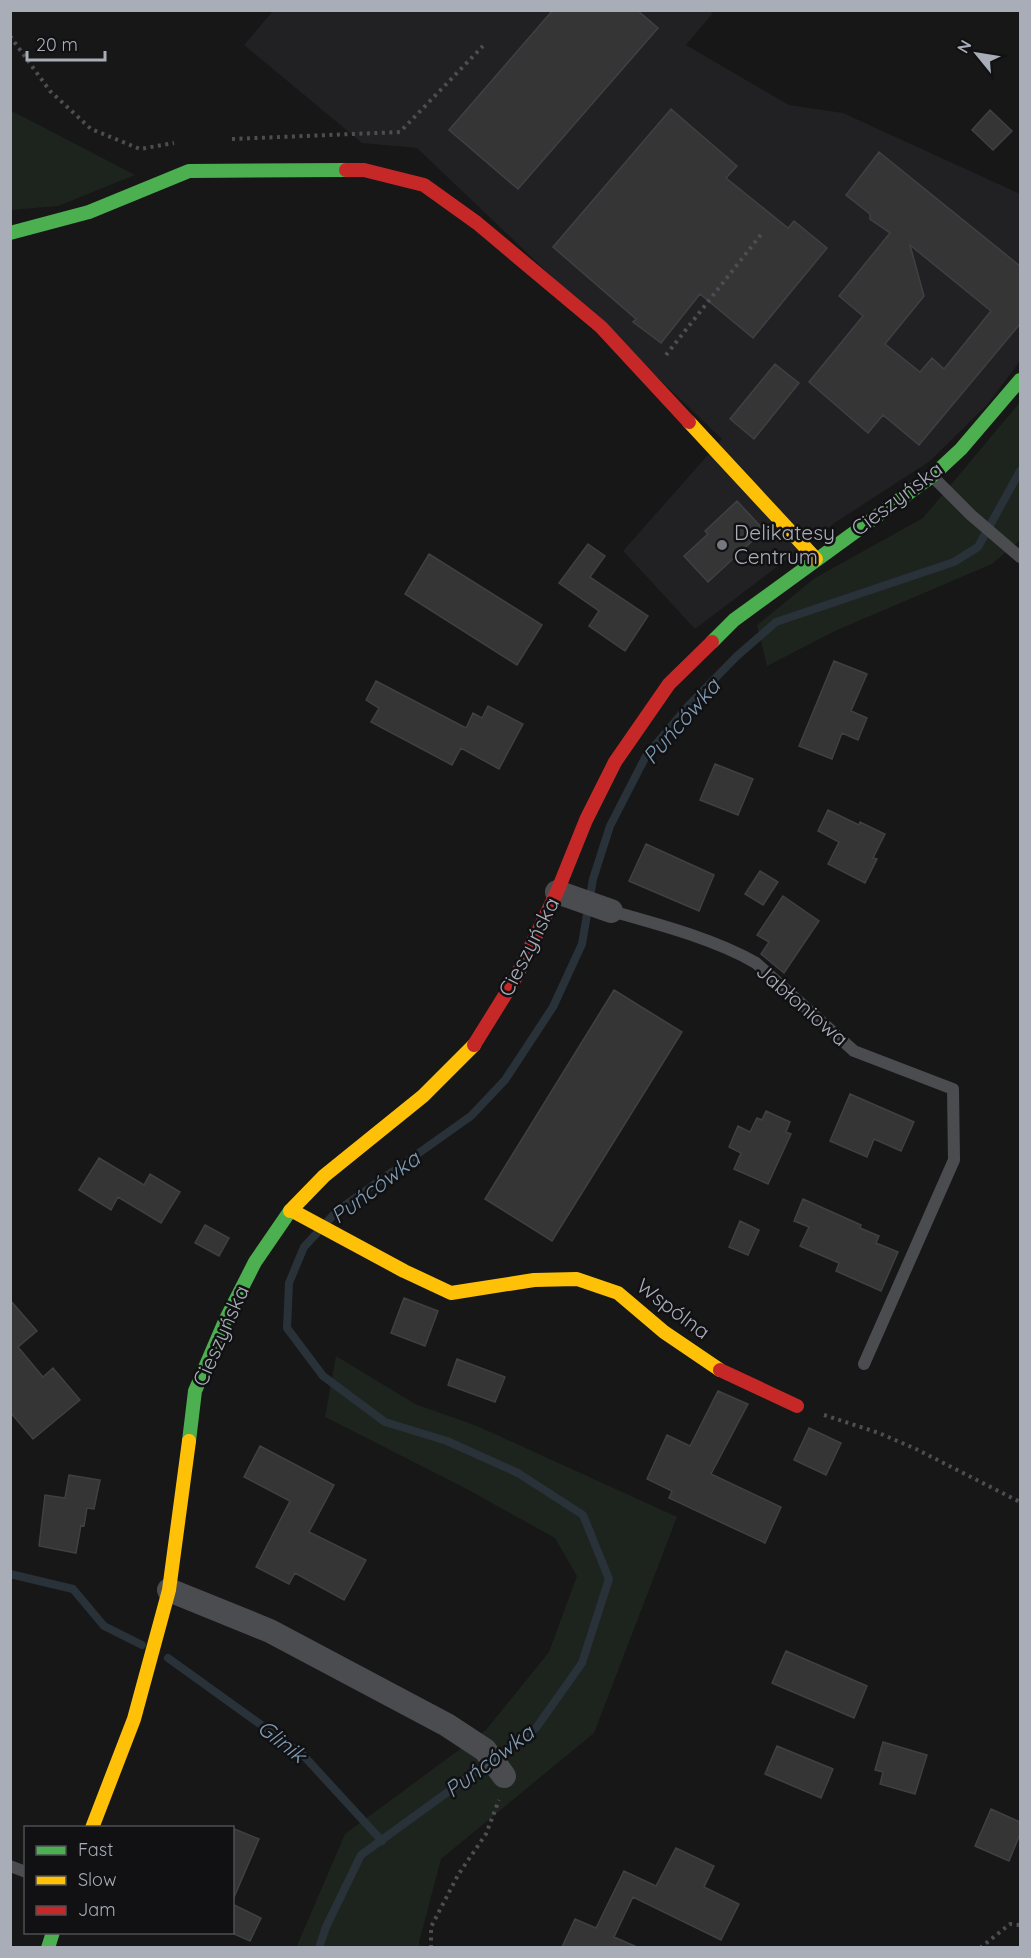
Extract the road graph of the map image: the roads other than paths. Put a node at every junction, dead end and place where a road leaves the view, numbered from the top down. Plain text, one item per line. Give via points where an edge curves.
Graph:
1 (10, 233) edge
2 (1020, 380) edge
3 (932, 476) junction
4 (1020, 556) edge
5 (816, 559) junction
6 (567, 896) junction
7 (611, 911) joint
8 (291, 1210) junction
9 (864, 1364) dead end
10 (797, 1406) road end
11 (169, 1590) junction
12 (504, 1776) road end
13 (92, 1826) edge

1 - 5 street via 89,212 189,171 364,170 424,185 601,327
2 - 3 street, Cieszyńska via 990,418
3 - 4 lane
3 - 5 street, Cieszyńska
5 - 6 street, Cieszyńska via 734,620 669,684 615,762 586,820
6 - 7 street
6 - 8 street, Cieszyńska via 475,1044 423,1096 324,1176
7 - 9 lane, Jabłoniowa via 740,954 756,963 854,1050 953,1089 954,1160
8 - 10 street, Wspólna via 451,1293 534,1280 577,1279 618,1293 664,1332 726,1374
8 - 11 street, Cieszyńska via 255,1262 195,1391
11 - 12 street via 270,1631 447,1725 485,1750
11 - 13 street, Cieszyńska via 134,1719

